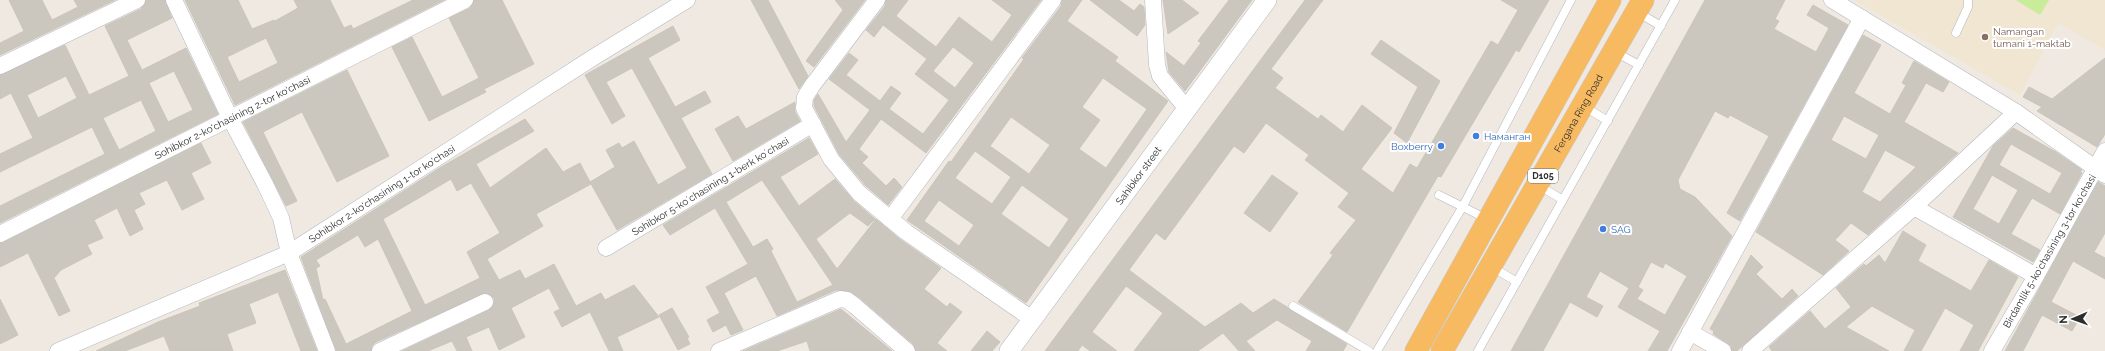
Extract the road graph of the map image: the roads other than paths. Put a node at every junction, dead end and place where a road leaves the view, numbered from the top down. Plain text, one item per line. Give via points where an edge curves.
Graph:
1 (137, 0) edge
2 (174, 0) edge
3 (465, 0) edge
4 (687, 0) edge
5 (877, 0) edge
6 (1053, 0) edge
7 (1153, 0) edge
8 (1267, 0) edge
9 (1571, 0) edge
10 (1610, 0) edge
11 (1675, 0) edge
12 (1832, 0) edge
13 (1968, 0) edge
14 (1640, 6) edge
15 (1862, 18) junction
16 (1661, 26) junction
17 (1956, 33) dead end
18 (1614, 51) junction
19 (1639, 65) junction
20 (0, 66) edge
21 (1583, 106) junction
22 (1187, 109) junction
23 (2016, 112) junction
24 (231, 120) junction
25 (1608, 121) junction
26 (813, 124) junction
27 (2105, 151) edge
28 (2100, 172) edge
29 (1538, 185) junction
30 (1439, 195) dead end
31 (1563, 200) junction
32 (1463, 206) junction
33 (1914, 207) junction
34 (890, 219) junction
35 (1490, 220) junction
36 (0, 234) edge
37 (606, 248) dead end
38 (289, 253) junction
39 (1491, 267) junction
40 (2036, 276) junction
41 (1517, 282) junction
42 (486, 302) dead end
43 (1293, 306) dead end
44 (1032, 319) junction
45 (1690, 332) junction
46 (58, 351) edge
47 (327, 351) edge
48 (380, 351) edge
49 (719, 351) edge
50 (907, 351) edge
51 (1009, 351) edge
52 (1369, 351) edge
53 (1378, 351) edge
54 (1416, 351) edge
55 (1442, 351) edge
56 (1478, 351) edge
57 (1680, 351) edge
58 (1723, 351) edge
59 (1750, 351) edge
60 (1992, 351) edge

1 - 20 street
2 - 24 street
3 - 24 street, Sohibkor 2-ko‘chasining 2-tor ko‘chasi
4 - 38 street, Sohibkor 2-ko‘chasining 1-tor ko‘chasi
5 - 26 street via 805,97 804,108
6 - 34 street
7 - 22 street via 1160,76
8 - 22 street, Sahibkor street
9 - 32 lane
10 - 35 highway, D105
11 - 16 lane
12 - 15 street
13 - 17 lane via 1968,7
14 - 16 lane
14 - 18 highway, Fergana Ring Road / D105
15 - 23 street
15 - 45 street
16 - 19 lane
18 - 19 lane
18 - 21 highway, Fergana Ring Road / D105
19 - 25 lane
21 - 25 lane
21 - 29 highway, Fergana Ring Road / D105
22 - 44 street, Sahibkor street
23 - 28 street
23 - 33 street
24 - 36 street, Sohibkor 2-ko‘chasining 2-tor ko‘chasi
24 - 38 street via 280,218
25 - 31 lane
26 - 34 street via 831,159 859,193
26 - 37 street, Sohibkor 5-koʼchasining 1-berk koʼchasi
27 - 28 street, Birdamlik 5-koʻchasining 3-tor koʻchasi
28 - 40 street, Birdamlik 5-koʻchasining 3-tor koʻchasi
29 - 31 lane
29 - 39 highway, Fergana Ring Road / D105
30 - 32 lane
31 - 41 lane
32 - 35 lane
32 - 53 lane
33 - 40 street
33 - 59 street
34 - 44 street
35 - 54 highway, D105
38 - 46 street, Sohibkor 2-ko‘chasining 1-tor ko‘chasi
38 - 47 street
39 - 41 lane
39 - 55 highway, Fergana Ring Road / D105
40 - 60 street, Birdamlik 5-koʻchasining 3-tor koʻchasi
41 - 56 lane
42 - 48 street
43 - 52 lane
44 - 51 street, Sahibkor street
45 - 57 street
45 - 58 street
49 - 50 street via 840,299 847,300 855,306

